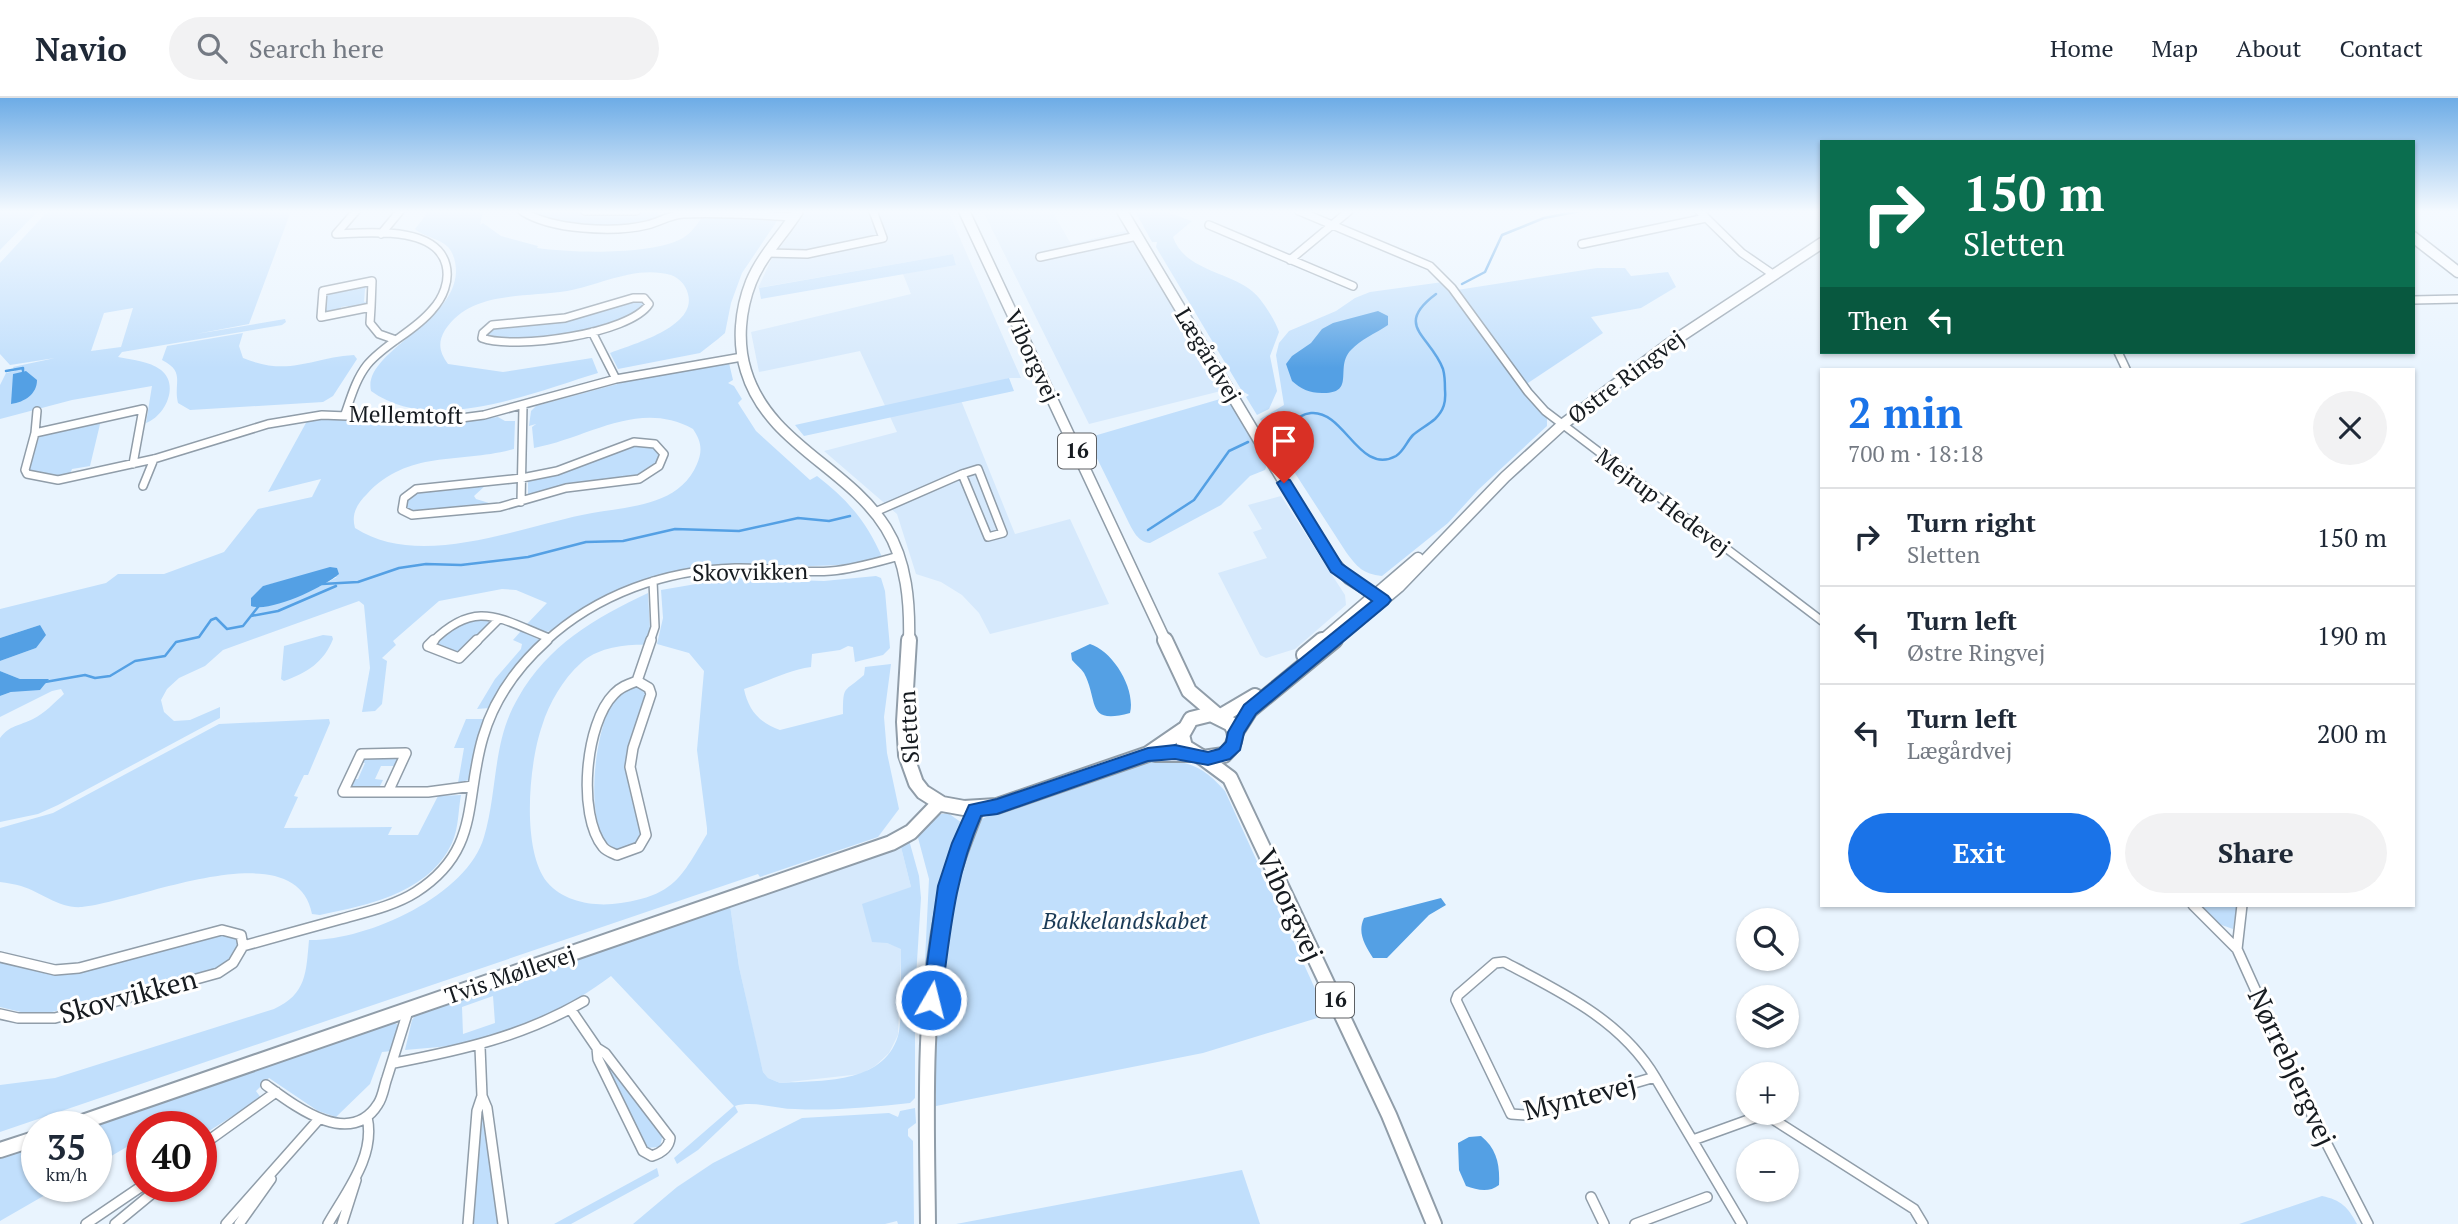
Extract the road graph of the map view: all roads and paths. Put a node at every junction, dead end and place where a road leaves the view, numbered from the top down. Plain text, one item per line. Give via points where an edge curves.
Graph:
1 (447, 264) edge
2 (762, 264) edge
3 (989, 264) edge
4 (1153, 264) edge
5 (1299, 264) edge
6 (1425, 264) edge
7 (1757, 264) edge
8 (1791, 264) edge
9 (1774, 275) junction
10 (1353, 286) dead end
11 (2458, 299) edge
12 (2415, 300) edge
13 (371, 307) junction
14 (592, 331) junction
15 (396, 340) junction
16 (742, 357) junction
17 (616, 379) junction
18 (523, 406) junction
19 (37, 411) dead end
20 (345, 414) junction
21 (1562, 425) junction
22 (35, 433) junction
23 (154, 459) junction
24 (133, 464) junction
25 (962, 474) junction
26 (522, 478) junction
27 (143, 486) dead end
28 (521, 502) junction
29 (875, 512) junction
30 (899, 556) junction
31 (653, 581) junction
32 (1378, 597) junction
33 (499, 619) junction
34 (1820, 619) edge
35 (549, 638) junction
36 (637, 681) junction
37 (1189, 691) junction
38 (1219, 715) junction
39 (1185, 726) junction
40 (1236, 732) junction
41 (1232, 749) junction
42 (1148, 754) junction
43 (1198, 756) junction
44 (1230, 778) junction
45 (473, 786) junction
46 (388, 792) junction
47 (939, 803) junction
48 (975, 810) junction
49 (2195, 907) edge
50 (2242, 907) edge
51 (243, 946) junction
52 (2237, 949) junction
53 (0, 957) edge
54 (584, 1002) dead end
55 (571, 1010) junction
56 (408, 1011) junction
57 (0, 1014) edge
58 (480, 1047) junction
59 (597, 1048) junction
60 (394, 1063) junction
61 (1656, 1077) junction
62 (266, 1085) dead end
63 (276, 1092) junction
64 (482, 1096) junction
65 (112, 1112) edge
66 (367, 1117) junction
67 (319, 1119) junction
68 (217, 1137) edge
69 (1693, 1140) junction
70 (21, 1143) edge
71 (0, 1150) edge
72 (276, 1170) junction
73 (357, 1174) junction
74 (1707, 1196) dead end
75 (126, 1197) edge
76 (1591, 1197) dead end
77 (142, 1202) edge
78 (86, 1224) edge
79 (116, 1224) edge
80 (226, 1224) edge
81 (239, 1224) edge
82 (328, 1224) edge
83 (342, 1224) edge
84 (468, 1224) edge
85 (503, 1224) edge
86 (928, 1224) edge
87 (1434, 1224) edge
88 (1604, 1224) edge
89 (1635, 1224) edge
90 (1742, 1224) edge
91 (1923, 1224) edge
92 (2368, 1224) edge

1 - 15 street via 440,300
2 - 16 street, Sletten via 744,305
3 - 37 street, Viborgvej / 16
4 - 32 street, Lægårdvej via 1328,556 1349,579
5 - 10 street
6 - 21 street, Mejrup Hedevej via 1442,276 1528,392
7 - 9 street
8 - 9 street, Østre Ringvej
9 - 21 street, Østre Ringvej via 1669,344
11 - 12 street
13 - 13 street via 321,317 323,291 372,281
13 - 15 street via 370,323 379,334
14 - 14 street via 520,344 491,343 482,338 492,325 565,318 633,298 644,298 649,304 643,313
14 - 17 street
15 - 20 street via 362,372
16 - 17 street, Mellemtoft
16 - 29 street, Sletten via 754,393 770,417 793,443 850,485
17 - 18 street, Mellemtoft
18 - 20 street, Mellemtoft via 446,421
18 - 26 street
19 - 22 street
20 - 23 street, Mellemtoft via 268,424
21 - 32 street, Østre Ringvej
21 - 34 street, Mejrup Hedevej
22 - 24 street, Mellemtoft via 26,473 58,480
22 - 24 street via 143,410
23 - 24 street, Mellemtoft
23 - 27 street
25 - 25 street via 978,469 1003,533 988,537
25 - 29 street
26 - 28 street
26 - 28 street via 426,487 410,492 401,504 405,513 412,515
26 - 28 street via 557,471 634,442 655,444 663,454 659,466 639,479 566,488
29 - 30 street, Sletten
30 - 31 street, Skovvikken via 834,570 719,569
30 - 47 street, Sletten via 908,607 904,709 909,764 921,790
31 - 35 street, Skovvikken via 601,602
31 - 36 street via 655,627
32 - 38 street, Østre Ringvej via 1244,705
32 - 40 street, Østre Ringvej via 1250,710
33 - 33 street via 459,658 428,646 451,623 488,614
33 - 35 street
35 - 45 street, Skovvikken via 517,673 491,714
36 - 36 street via 651,694 629,768 646,835 635,849 617,855 604,849 590,818 588,779 593,741 608,700 615,691
37 - 38 street, Viborgvej / 16
37 - 39 street, Viborgvej / 16 via 1191,712
38 - 39 street via 1200,715
38 - 40 street, 16 via 1233,724
39 - 42 street
39 - 43 street, 16 via 1183,743
40 - 41 street, 16
41 - 43 street via 1219,757
41 - 44 street, Viborgvej / 16
42 - 43 street
42 - 48 street
43 - 44 street, Viborgvej / 16
44 - 87 street, Viborgvej / 16 via 1389,1115
45 - 46 street
45 - 51 street, Skovvikken via 466,835 454,857 415,892 384,906
46 - 46 street via 406,753 361,754 343,792
47 - 48 street
47 - 56 street, Tvis Møllevej via 911,832 891,843
48 - 86 street via 947,886 931,1000
49 - 52 street
50 - 52 street
51 - 53 street, Skovvikken via 241,935 222,930 79,968 55,970
51 - 57 street, Skovvikken via 233,962 218,973 55,1017
52 - 92 street, Nørrebjergvej
54 - 55 street
55 - 58 street
55 - 59 street
56 - 60 street
56 - 65 street, Tvis Møllevej
58 - 60 street
58 - 64 street
59 - 59 street via 670,1138 668,1147 652,1156 643,1151 598,1059
60 - 66 street via 379,1103
61 - 61 street, Myntevej via 1642,1055 1590,1008 1504,962 1495,963 1456,1000 1511,1114 1525,1115
61 - 69 street, Myntevej
62 - 63 street
63 - 67 street
63 - 68 street
64 - 84 street
64 - 85 street
66 - 67 street via 341,1125
66 - 73 street via 369,1143
67 - 72 street
69 - 90 street, Myntevej
69 - 91 street via 1765,1114 1914,1209
70 - 71 street
72 - 80 street
72 - 81 street
73 - 82 street
73 - 83 street
74 - 89 street
75 - 78 street
76 - 88 street
77 - 79 street

